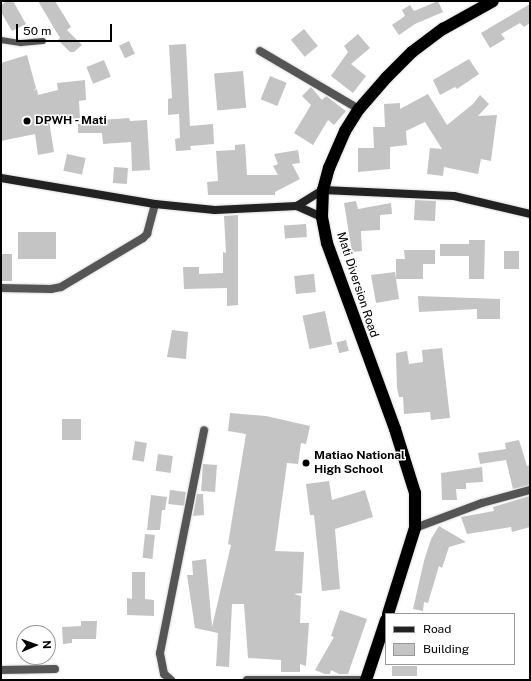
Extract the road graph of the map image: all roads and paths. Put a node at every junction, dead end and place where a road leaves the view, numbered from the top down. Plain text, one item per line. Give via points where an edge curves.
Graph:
1 (493, 1) edge
2 (1, 40) edge
3 (43, 41) dead end
4 (260, 51) dead end
5 (359, 109) junction
6 (1, 178) edge
7 (324, 190) junction
8 (155, 204) junction
9 (297, 206) junction
10 (530, 214) edge
11 (322, 217) junction
12 (1, 288) edge
13 (204, 430) dead end
14 (530, 490) edge
15 (415, 528) junction
16 (388, 613) edge
17 (385, 623) edge
18 (55, 669) dead end
19 (1, 670) edge
20 (171, 680) edge
21 (247, 680) edge
22 (267, 680) edge
23 (366, 680) edge

1 - 5 highway, Mati Diversion Road via 443,29 412,52
2 - 3 lane via 21,43
4 - 5 street
5 - 7 highway, Mati Diversion Road via 336,151
6 - 8 street
7 - 9 street
7 - 10 street via 454,196
7 - 11 highway, Mati Diversion Road
8 - 9 street via 215,210
8 - 12 street via 147,234 143,238 61,287
9 - 11 street
11 - 15 highway, Mati Diversion Road via 327,243 347,304 409,468 415,492
13 - 20 street via 160,653 164,674
14 - 15 street via 482,503
15 - 16 highway, Mati Diversion Road
17 - 23 highway
18 - 19 street
21 - 22 street
22 - 23 street

